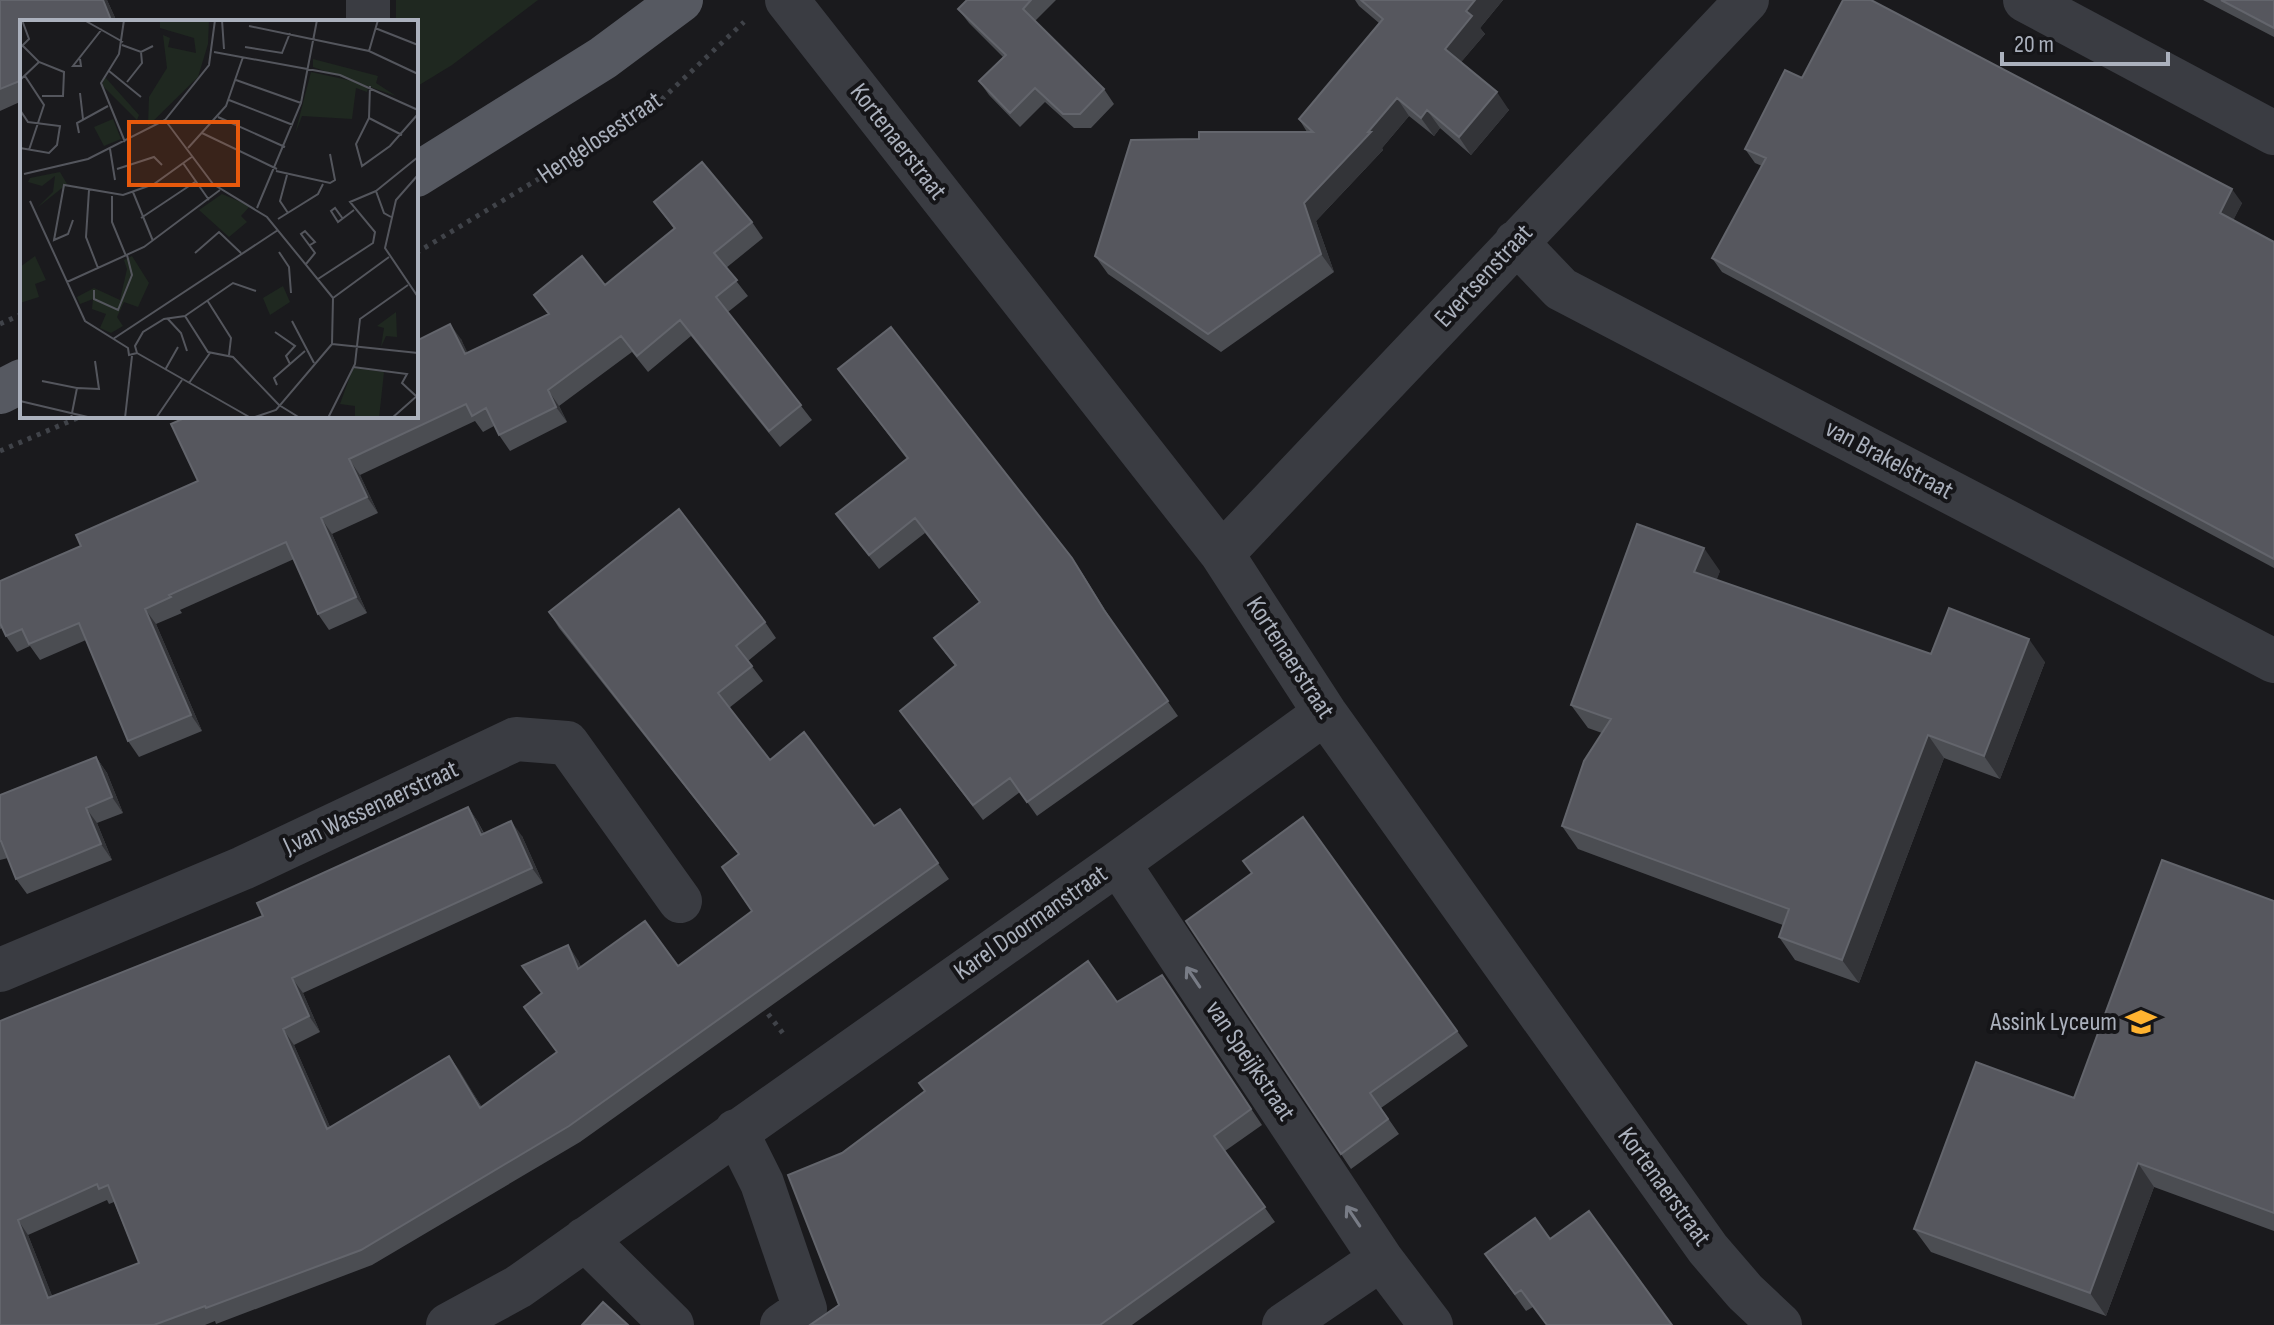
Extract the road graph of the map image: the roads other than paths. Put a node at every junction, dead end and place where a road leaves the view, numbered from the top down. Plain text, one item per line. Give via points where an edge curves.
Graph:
1 (681, 0) edge
2 (787, 0) edge
3 (1747, 0) edge
4 (2025, 0) edge
5 (2274, 133) edge
6 (418, 174) edge
7 (1516, 242) junction
8 (20, 382) edge
9 (0, 392) edge
10 (1222, 554) junction
11 (2274, 661) edge
12 (1325, 713) junction
13 (1118, 863) junction
14 (680, 901) dead end
15 (0, 970) edge
16 (736, 1131) junction
17 (585, 1239) junction
18 (1381, 1259) junction
19 (448, 1325) edge
20 (672, 1325) edge
21 (782, 1325) edge
22 (1284, 1325) edge
23 (1431, 1325) edge
24 (1780, 1325) edge

1 - 6 main road via 603,58
2 - 10 street, Kortenaerstraat
3 - 7 street, Evertsenstraat
4 - 5 street
7 - 10 street, Evertsenstraat
7 - 11 street, van Brakelstraat via 1561,289
8 - 9 main road
10 - 12 street, Kortenaerstraat
12 - 13 street, Karel Doormanstraat
12 - 24 street, Kortenaerstraat via 1708,1249
13 - 16 street, Karel Doormanstraat
18 -> 13 street, van Speijkstraat
14 - 15 street, J.van Wassenaerstraat via 567,743 516,739 243,868
16 - 17 street, Karel Doormanstraat
16 - 21 street via 762,1183 805,1309
17 - 19 street, Karel Doormanstraat via 518,1287
17 - 20 street
18 - 22 street
18 - 23 street, van Speijkstraat

